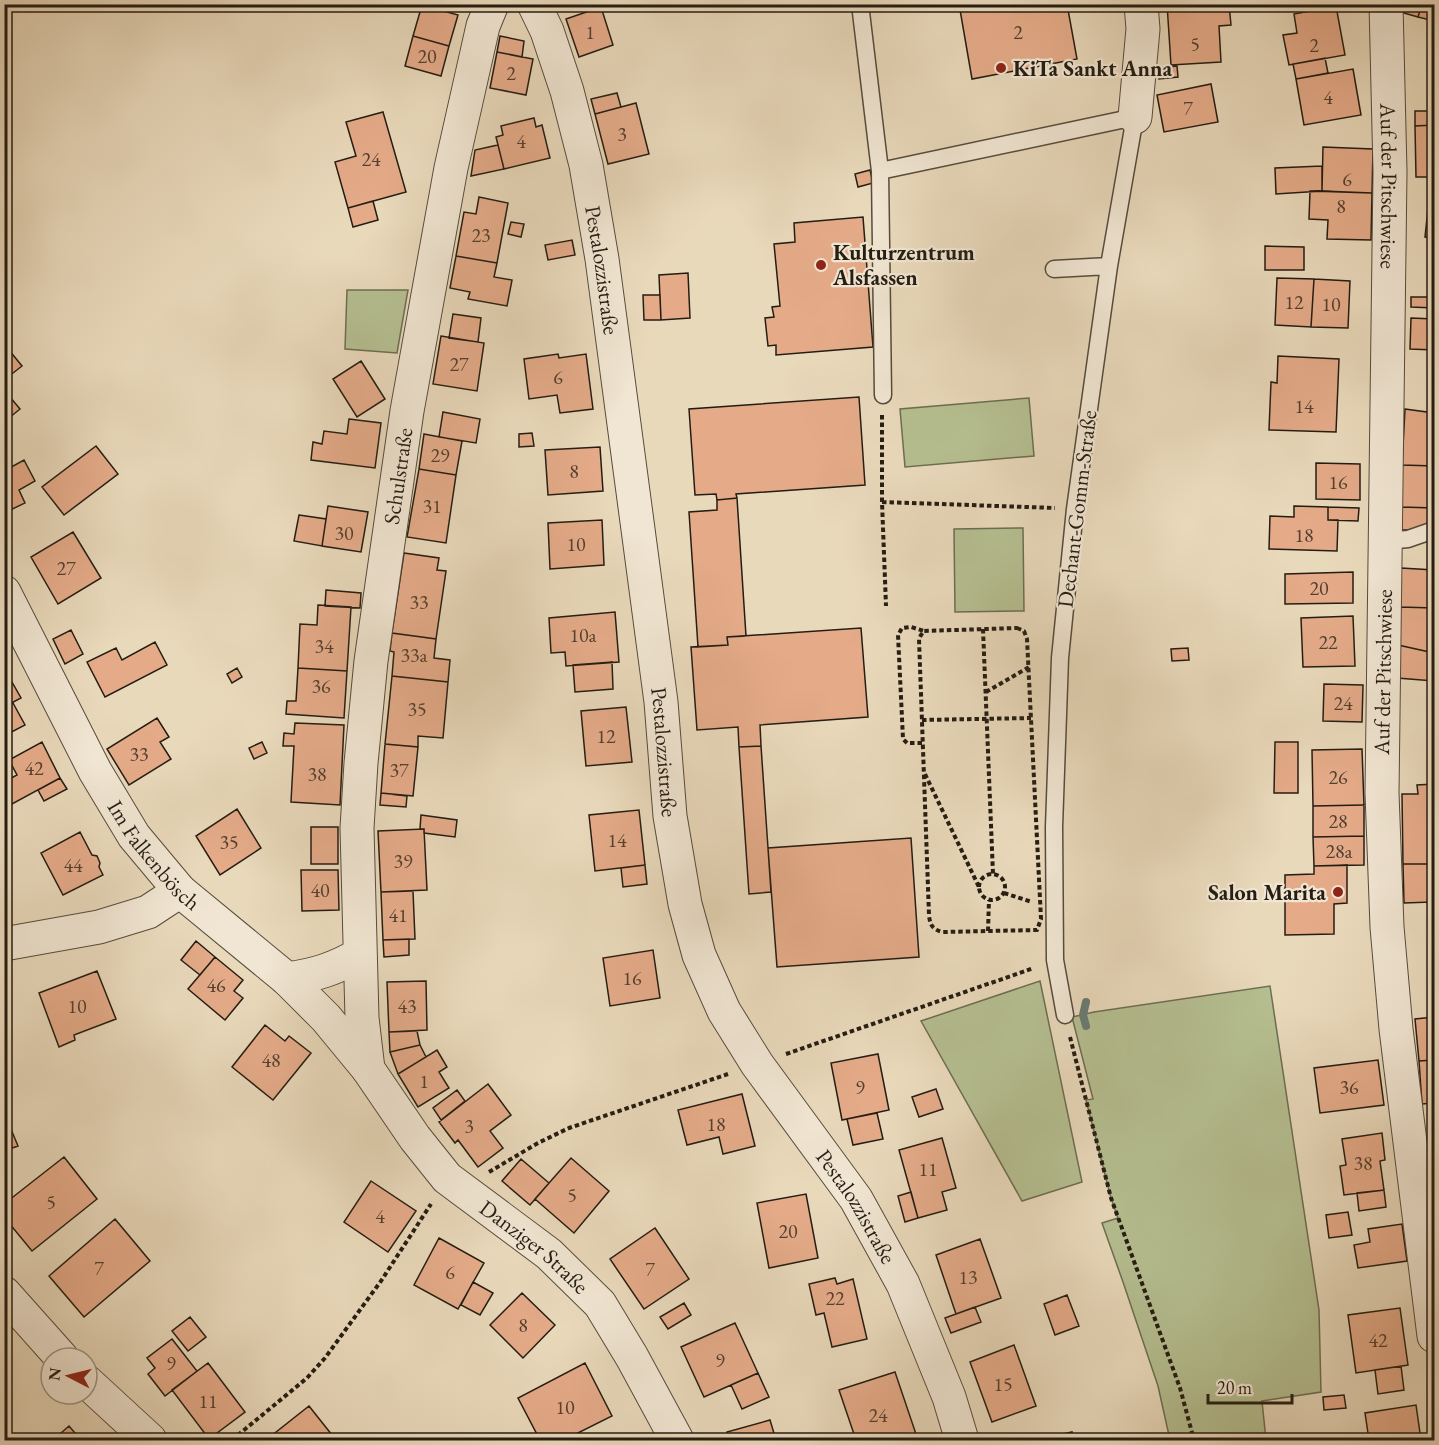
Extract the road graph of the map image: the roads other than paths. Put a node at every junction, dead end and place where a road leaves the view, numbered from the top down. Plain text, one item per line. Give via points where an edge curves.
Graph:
1 (492, 4) edge
2 (534, 4) edge
3 (860, 4) edge
4 (1141, 4) edge
5 (1386, 4) edge
6 (1135, 117) junction
7 (880, 171) junction
8 (1109, 266) junction
9 (1054, 269) dead end
10 (883, 395) road end
11 (1434, 530) edge
12 (1386, 541) junction
13 (4, 592) edge
14 (180, 891) junction
15 (4, 944) edge
16 (360, 955) junction
17 (287, 979) junction
18 (1065, 1016) road end
19 (368, 1070) junction
20 (4, 1293) edge
21 (1434, 1336) edge
22 (51, 1346) edge
23 (99, 1393) edge
24 (150, 1440) edge
25 (677, 1440) edge
26 (962, 1440) edge

1 - 16 street, Schulstraße via 483,26 451,168 407,411 370,661 357,828
2 - 26 street, Pestalozzistraße via 567,91 586,165 661,702 670,816 685,904 699,955 724,1011 757,1064 855,1199 903,1284 949,1397
3 - 7 lane
4 - 6 street, Dechant-Gomm-Straße via 1143,29
5 - 12 street, Auf der Pitschwiese via 1390,171
6 - 7 lane
6 - 8 lane, Dechant-Gomm-Straße
7 - 10 lane
8 - 9 lane
8 - 18 lane, Dechant-Gomm-Straße via 1060,658 1054,827 1055,960
11 - 12 lane
12 - 21 street, Auf der Pitschwiese via 1382,793 1387,927
13 - 14 street, Im Falkenbösch via 95,771 134,836
14 - 15 street via 148,912 99,927
14 - 17 street, Im Falkenbösch
16 - 17 street via 310,976
16 - 19 street, Schulstraße
17 - 19 street, Im Falkenbösch via 326,1018
19 - 25 street, Danziger Straße via 415,1138 454,1184 549,1254 600,1304
20 - 22 street
23 - 24 street

